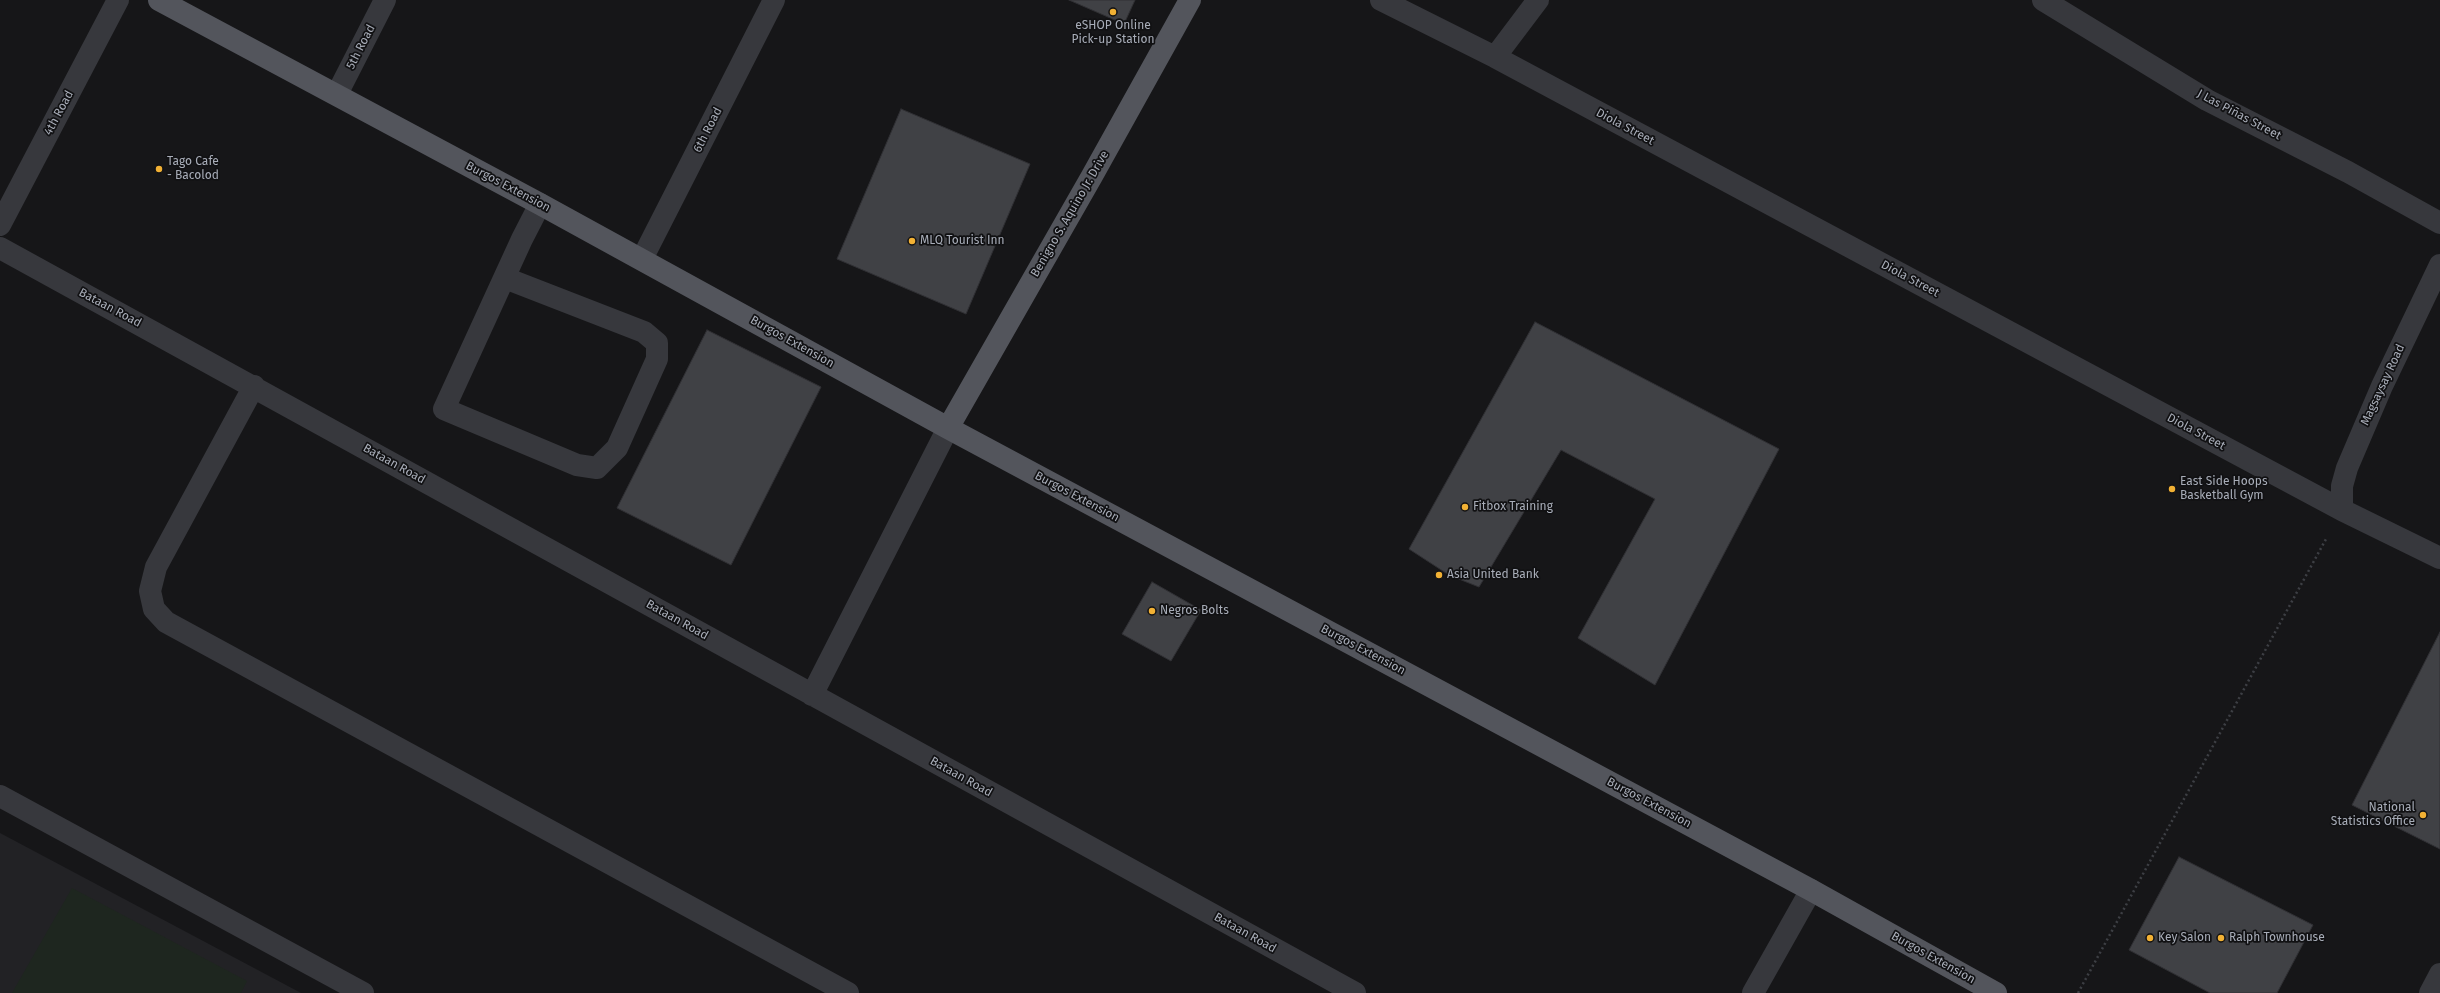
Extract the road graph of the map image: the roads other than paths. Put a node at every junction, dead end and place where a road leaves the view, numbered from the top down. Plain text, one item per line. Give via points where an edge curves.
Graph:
1 (118, 0) edge
2 (159, 0) edge
3 (385, 0) edge
4 (774, 0) edge
5 (1190, 0) edge
6 (1381, 0) edge
7 (1538, 0) edge
8 (2043, 0) edge
9 (1495, 57) junction
10 (337, 94) junction
11 (540, 204) junction
12 (2440, 222) edge
13 (0, 225) edge
14 (0, 248) edge
15 (642, 259) junction
16 (2440, 265) edge
17 (504, 278) junction
18 (254, 386) junction
19 (948, 428) junction
20 (2342, 510) junction
21 (2440, 558) edge
22 (812, 695) junction
23 (0, 796) edge
24 (1811, 890) junction
25 (2440, 974) edge
26 (363, 993) edge
27 (848, 993) edge
28 (1355, 993) edge
29 (1753, 993) edge
30 (1996, 993) edge
31 (2430, 993) edge

1 - 13 street, 4th Road
2 - 10 main road, Burgos Extension
3 - 10 street, 5th Road
4 - 15 street, 6th Road
5 - 19 main road, Benigno S. Aquino Jr. Drive
6 - 9 street, Diola Street
7 - 9 street
8 - 12 street, J Las Piñas Street via 2207,100
9 - 20 street, Diola Street
10 - 11 main road, Burgos Extension
11 - 15 main road, Burgos Extension
11 - 17 street
14 - 18 street, Bataan Road
15 - 19 main road, Burgos Extension
16 - 20 street, Magsaysay Road via 2346,468 2342,486
17 - 17 street via 644,332 657,343 657,358 617,448 596,468 577,465 444,409
18 - 22 street, Bataan Road
18 - 27 street via 156,567 150,591 152,603 166,622
19 - 22 street
19 - 24 main road, Burgos Extension
20 - 21 street, Diola Street
22 - 28 street, Bataan Road
23 - 26 street
24 - 29 street
24 - 30 main road, Burgos Extension
25 - 31 street

